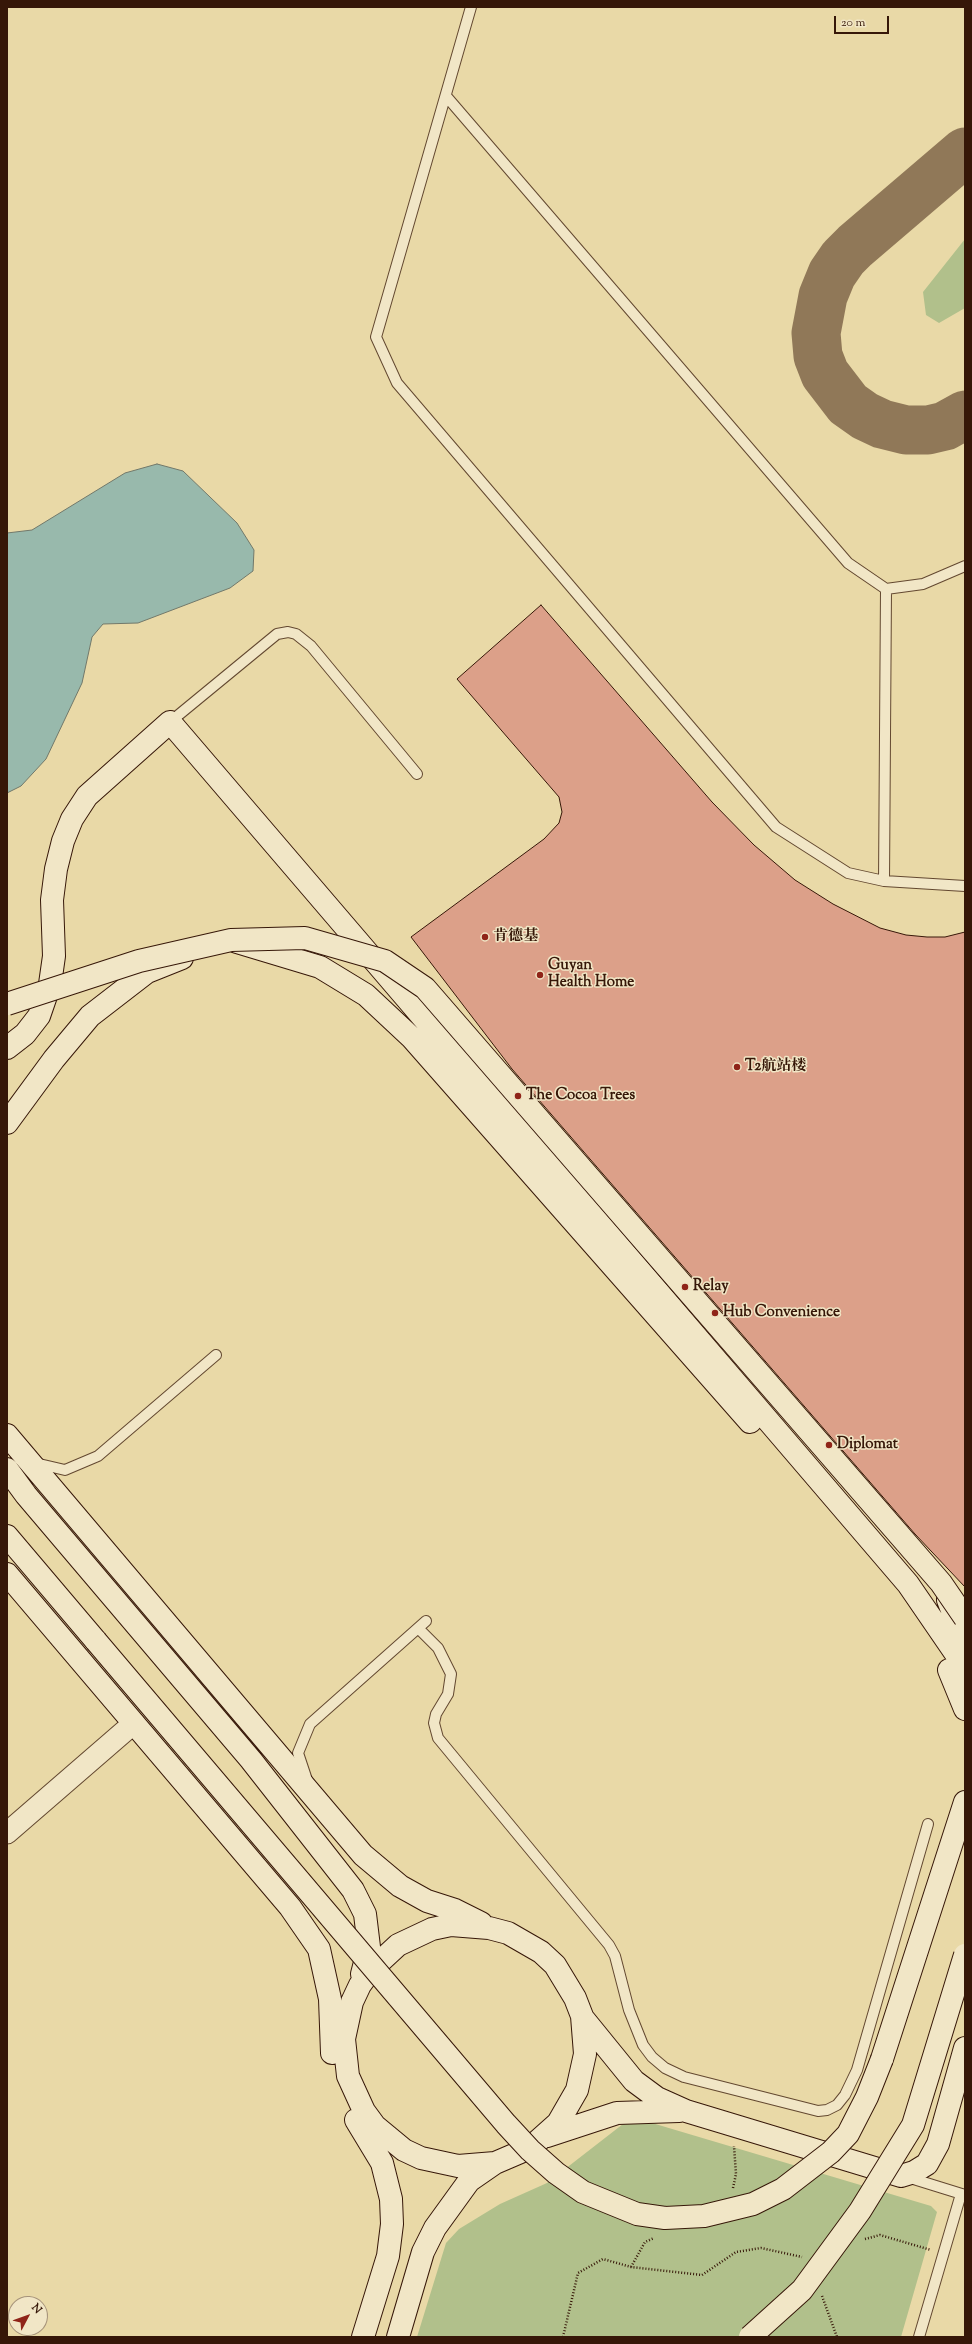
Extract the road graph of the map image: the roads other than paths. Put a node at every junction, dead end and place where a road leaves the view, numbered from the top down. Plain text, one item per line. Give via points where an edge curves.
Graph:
1 (472, 7) edge
2 (446, 96) junction
3 (965, 566) edge
4 (886, 589) junction
5 (170, 722) junction
6 (417, 774) dead end
7 (884, 881) junction
8 (965, 886) edge
9 (231, 940) junction
10 (7, 1004) edge
11 (7, 1048) edge
12 (7, 1123) edge
13 (216, 1355) dead end
14 (7, 1435) edge
15 (30, 1462) junction
16 (7, 1469) edge
17 (7, 1536) edge
18 (7, 1574) edge
19 (942, 1583) junction
20 (965, 1618) edge
21 (965, 1643) edge
22 (965, 1682) edge
23 (965, 1709) edge
24 (134, 1723) junction
25 (311, 1793) junction
26 (965, 1802) edge
27 (928, 1824) dead end
28 (7, 1833) edge
29 (489, 1928) junction
30 (965, 1956) edge
31 (352, 2002) junction
32 (582, 2016) junction
33 (344, 2039) junction
34 (965, 2048) edge
35 (340, 2089) junction
36 (686, 2112) junction
37 (375, 2126) junction
38 (545, 2136) junction
39 (495, 2163) junction
40 (901, 2176) junction
41 (963, 2194) edge
42 (363, 2337) edge
43 (398, 2337) edge
44 (750, 2337) edge
45 (919, 2337) edge

1 - 2 lane
2 - 4 lane via 848,563
2 - 7 lane via 376,337 397,383 776,827 848,873
3 - 4 lane via 923,584
4 - 7 lane
5 - 6 lane via 278,634 288,632 296,634 311,646
5 - 11 main road via 87,796 72,819 56,869 52,900 54,956 50,984 39,1016 25,1034
5 - 22 main road via 908,1584 956,1654
7 - 8 lane
9 - 10 main road, bridge via 139,961
9 - 12 main road, bridge via 147,972 90,1016 54,1059
9 - 19 main road, bridge via 305,938 385,961 425,988
9 - 23 main road via 320,967 366,995 412,1038 872,1562 947,1664
13 - 15 lane via 98,1456 66,1470
14 - 15 main road
15 - 25 main road
16 - 31 main road via 26,1495 251,1760 353,1890 365,1914 369,1946 362,1977
17 - 26 main road, bridge via 530,2150 583,2192 636,2214 665,2218 704,2216 753,2204 783,2189 809,2171 848,2134 867,2097 882,2059
18 - 24 main road
19 - 20 main road, bridge
19 - 21 main road, bridge
24 - 28 street
24 - 35 main road via 290,1908 319,1949 330,1999 332,2064
25 - 27 lane via 298,1753 310,1724 422,1625 438,1648 451,1674 448,1694 436,1714 434,1723 438,1738 609,1945 615,1956 629,2010 643,2045 652,2058 684,2077 818,2111 837,2105 857,2070
25 - 29 main road via 363,1855 400,1886 427,1901 455,1910
29 - 31 main road via 451,1926 432,1929 409,1939 384,1956 370,1970
29 - 32 main road via 525,1942 546,1957 566,1981
30 - 44 main road, bridge via 913,2125 860,2211 802,2290
31 - 33 main road
32 - 36 main road via 634,2081 657,2098
32 - 38 main road via 585,2047 583,2072 569,2107
33 - 35 main road
33 - 37 main road via 345,2058 353,2088 364,2111
34 - 40 main road via 938,2144 927,2164
35 - 37 main road via 359,2114
35 - 42 main road via 382,2163 390,2199 392,2224 388,2256
36 - 38 main road via 653,2110 617,2113
36 - 40 main road
37 - 39 main road via 404,2150 439,2164 477,2166
38 - 39 main road via 519,2154
39 - 43 main road via 469,2181 435,2228 423,2252
40 - 41 lane
41 - 45 lane

